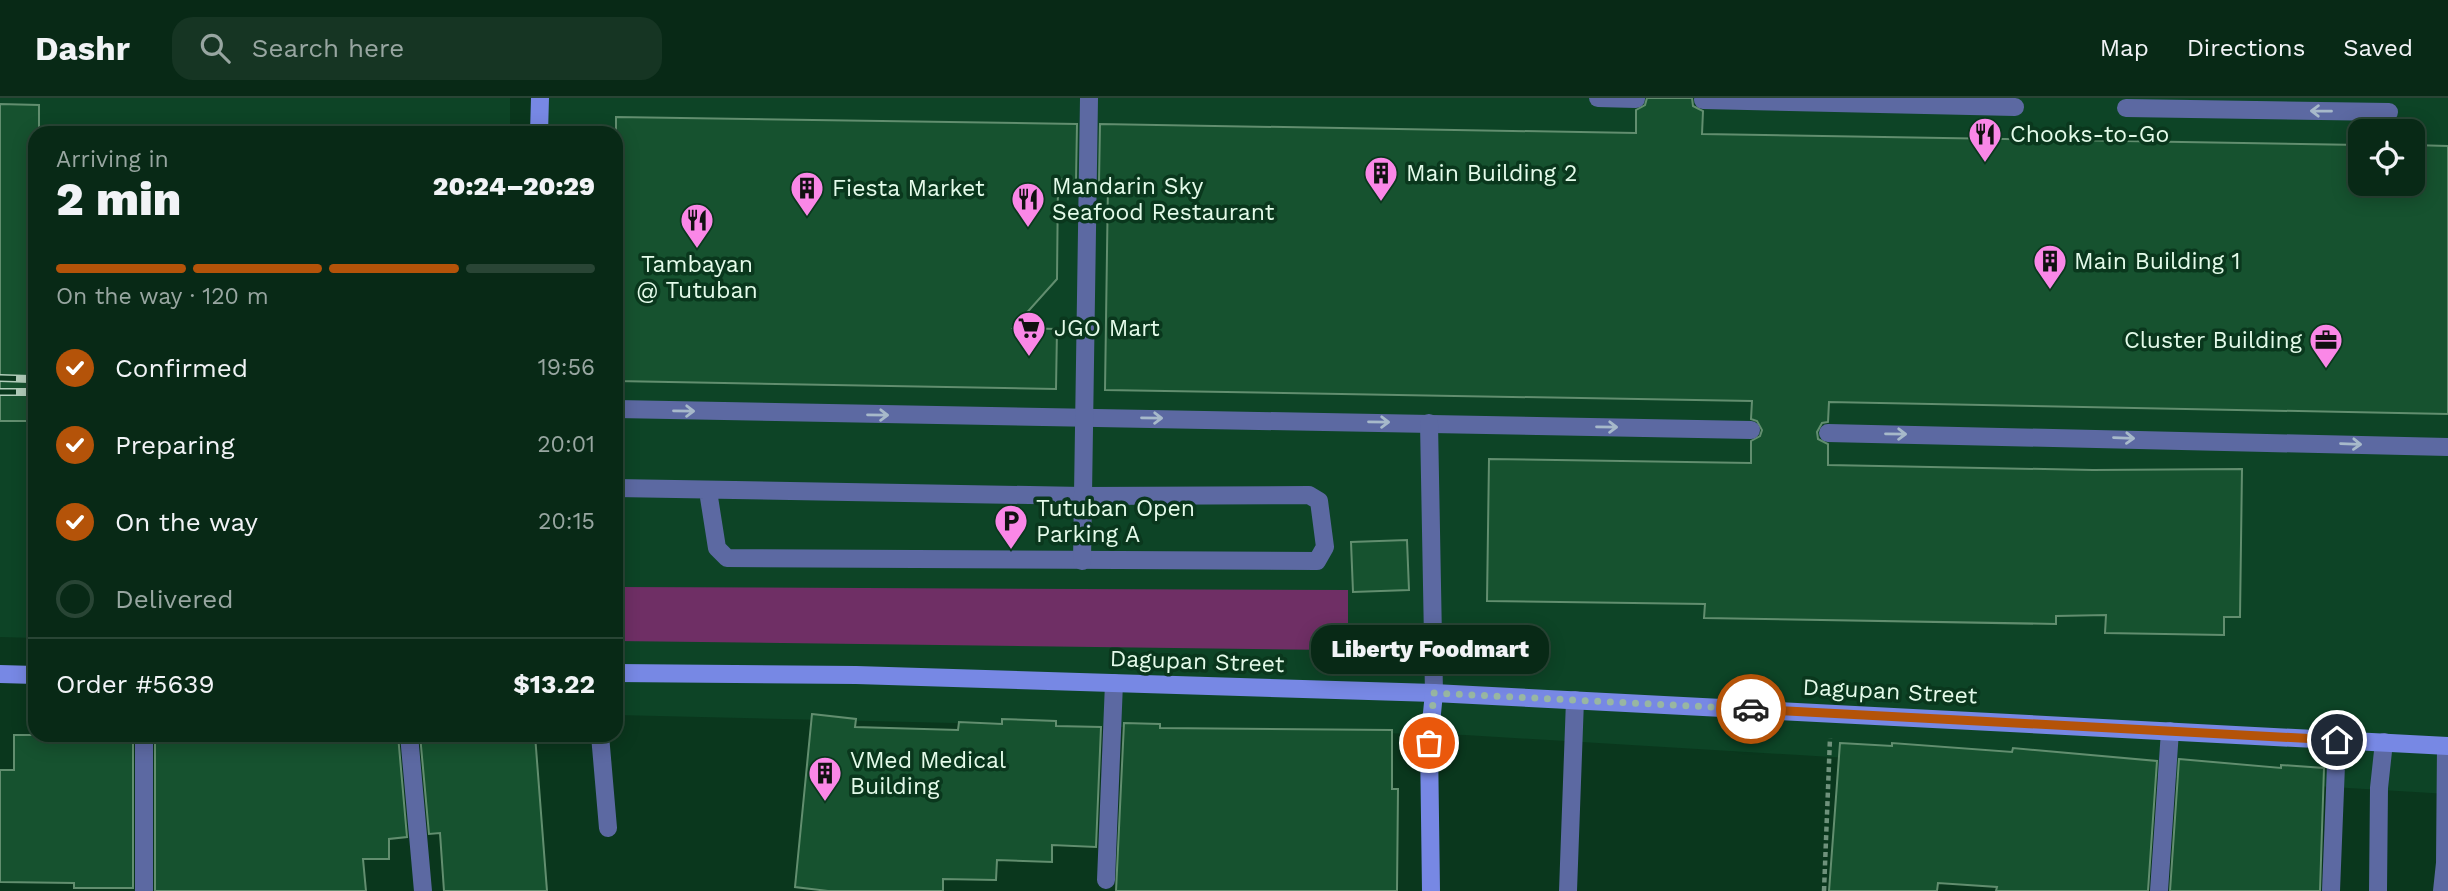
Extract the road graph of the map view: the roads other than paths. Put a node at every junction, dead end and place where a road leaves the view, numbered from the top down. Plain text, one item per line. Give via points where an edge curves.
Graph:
1 (540, 98) edge
2 (1088, 98) edge
3 (1598, 98) edge
4 (1636, 99) edge
5 (1763, 99) edge
6 (1703, 100) dead end
7 (2015, 107) dead end
8 (2126, 108) dead end
9 (2389, 112) dead end
10 (539, 126) edge
11 (623, 409) edge
12 (1084, 417) junction
13 (1429, 423) junction
14 (1751, 430) dead end
15 (1828, 433) dead end
16 (2448, 447) edge
17 (623, 488) edge
18 (708, 491) junction
19 (1083, 496) junction
20 (1082, 561) junction
21 (623, 673) edge
22 (0, 674) edge
23 (28, 675) edge
24 (1114, 683) junction
25 (1434, 693) junction
26 (1575, 700) junction
27 (2170, 731) junction
28 (2337, 740) junction
29 (144, 742) edge
30 (410, 742) edge
31 (601, 742) edge
32 (2384, 742) junction
33 (2447, 746) edge
34 (608, 828) dead end
35 (1106, 880) dead end
36 (144, 891) edge
37 (423, 891) edge
38 (1431, 891) edge
39 (1568, 891) edge
40 (2159, 891) edge
41 (2331, 891) edge
42 (2378, 891) edge
43 (2442, 891) edge

1 - 10 street
2 - 12 street
3 - 4 street
5 - 6 street
5 - 7 street
9 -> 8 street
11 -> 12 street
12 -> 13 street
12 - 19 street
13 -> 14 street
13 - 25 street
15 -> 16 street
17 - 18 street
18 - 19 street
18 - 20 street via 717,548 727,558
19 - 20 street
19 - 20 street via 1309,495 1319,501 1325,547 1317,561
21 - 24 street, Dagupan Street via 856,674
22 - 23 street
24 - 25 street, Dagupan Street
24 - 35 street
25 - 26 street, Dagupan Street
25 - 38 street via 1429,743
26 - 27 street, Dagupan Street
26 - 39 street
27 - 28 street, Dagupan Street
27 - 40 street
28 - 32 street, Dagupan Street
28 - 41 street
29 - 36 street
30 - 37 street
31 - 34 street
32 - 33 street, Dagupan Street
32 - 42 street
33 - 43 street

